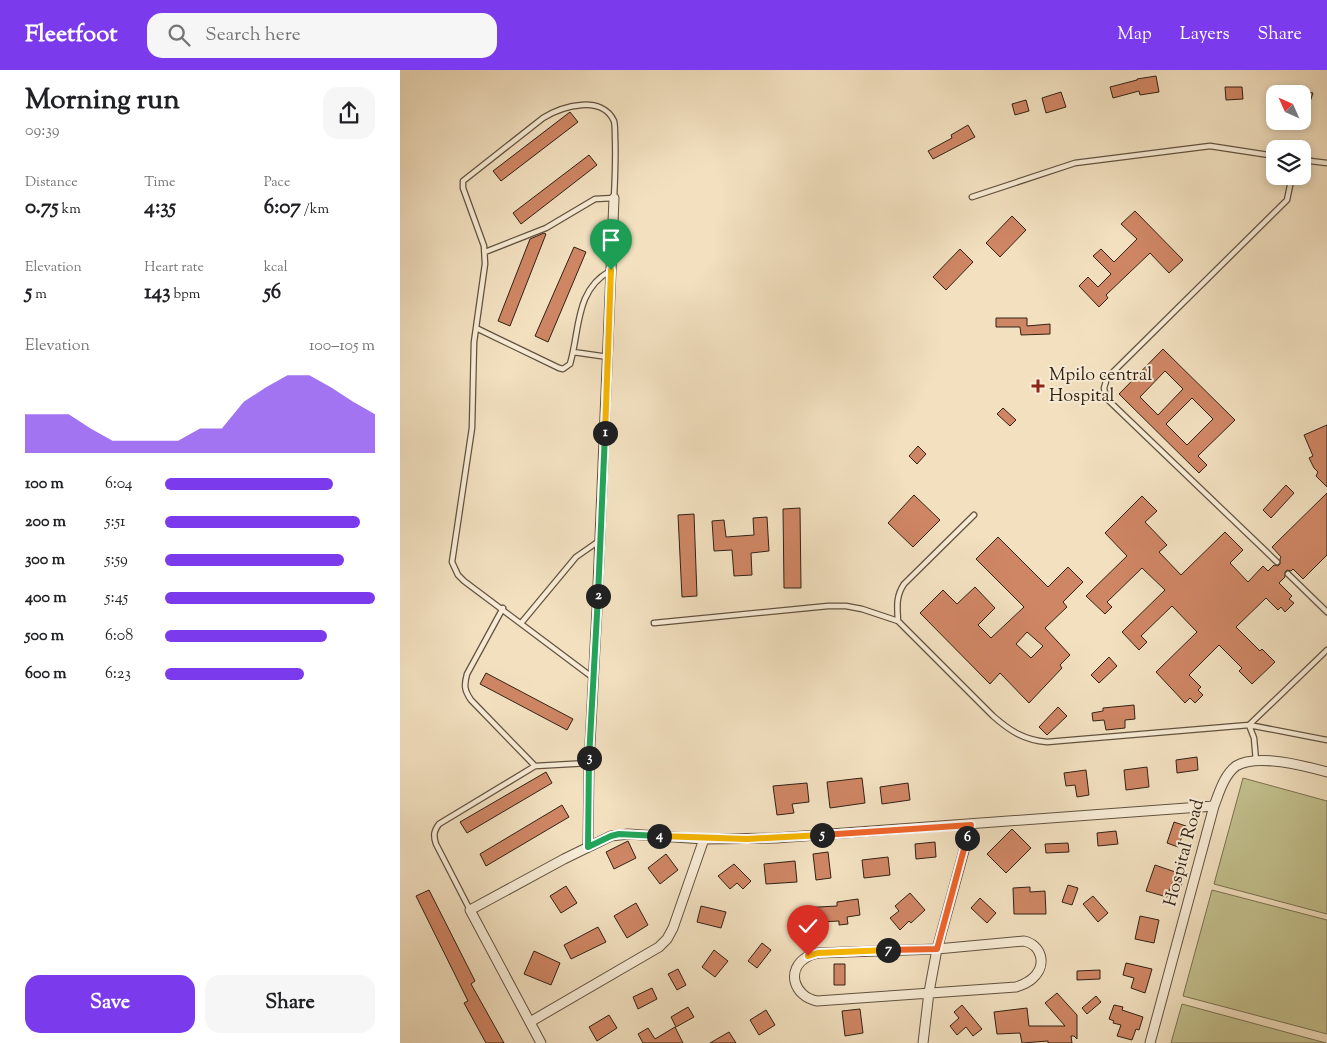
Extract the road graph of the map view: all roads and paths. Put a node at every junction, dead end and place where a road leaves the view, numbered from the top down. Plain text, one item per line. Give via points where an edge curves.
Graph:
1 (1266, 155) edge
2 (1311, 161) edge
3 (1327, 163) edge
4 (1290, 185) edge
5 (972, 197) dead end
6 (614, 198) junction
7 (485, 252) junction
8 (611, 270) junction
9 (476, 328) junction
10 (573, 352) junction
11 (608, 357) junction
12 (974, 515) dead end
13 (600, 541) junction
14 (1277, 562) dead end
15 (1288, 574) dead end
16 (503, 608) junction
17 (1327, 612) edge
18 (898, 621) junction
19 (522, 622) junction
20 (654, 623) dead end
21 (1327, 650) edge
22 (593, 677) junction
23 (1249, 725) junction
24 (1327, 740) edge
25 (1256, 761) junction
26 (589, 763) junction
27 (535, 766) junction
28 (1327, 772) edge
29 (1214, 806) junction
30 (971, 825) junction
31 (704, 838) junction
32 (588, 847) junction
33 (470, 910) junction
34 (937, 949) junction
35 (929, 992) junction
36 (530, 1022) junction
37 (541, 1043) edge
38 (923, 1043) edge
39 (1150, 1043) edge

1 - 5 lane via 1210,146 1075,163
2 - 3 lane
4 - 14 lane via 1287,200 1107,378 1104,393
6 - 7 lane via 595,198 546,228
6 - 7 lane via 614,122 597,105 554,110 462,181
6 - 8 street
7 - 9 lane
8 - 10 lane via 595,281 586,296
8 - 11 street
9 - 10 lane via 559,368 567,367
9 - 16 lane via 472,428 452,562 464,581
10 - 11 lane
11 - 13 street
12 - 18 lane via 904,584 897,600
13 - 19 lane via 576,557
13 - 22 street
15 - 17 lane
16 - 19 lane
16 - 27 lane via 468,674 465,692
18 - 20 lane via 862,609 828,606
18 - 23 lane via 1007,729 1033,741
19 - 22 lane
21 - 23 lane
22 - 26 street
23 - 24 lane
23 - 25 lane
25 - 28 street, Hospital Road via 1294,763
25 - 29 street, Hospital Road via 1237,766 1228,775
26 - 27 lane
26 - 32 street
27 - 33 lane via 439,824 434,831 436,844
29 - 30 street
29 - 39 street, Hospital Road
30 - 31 street via 776,838
30 - 34 street
31 - 32 street via 628,834 611,836
31 - 36 street via 667,939 647,955
32 - 33 street
33 - 36 street
34 - 35 street
34 - 35 street via 1024,941 1037,947 1042,962 1040,971 1025,984
34 - 35 street via 818,953 808,956 796,969 796,987 809,999
35 - 38 street
36 - 37 street

